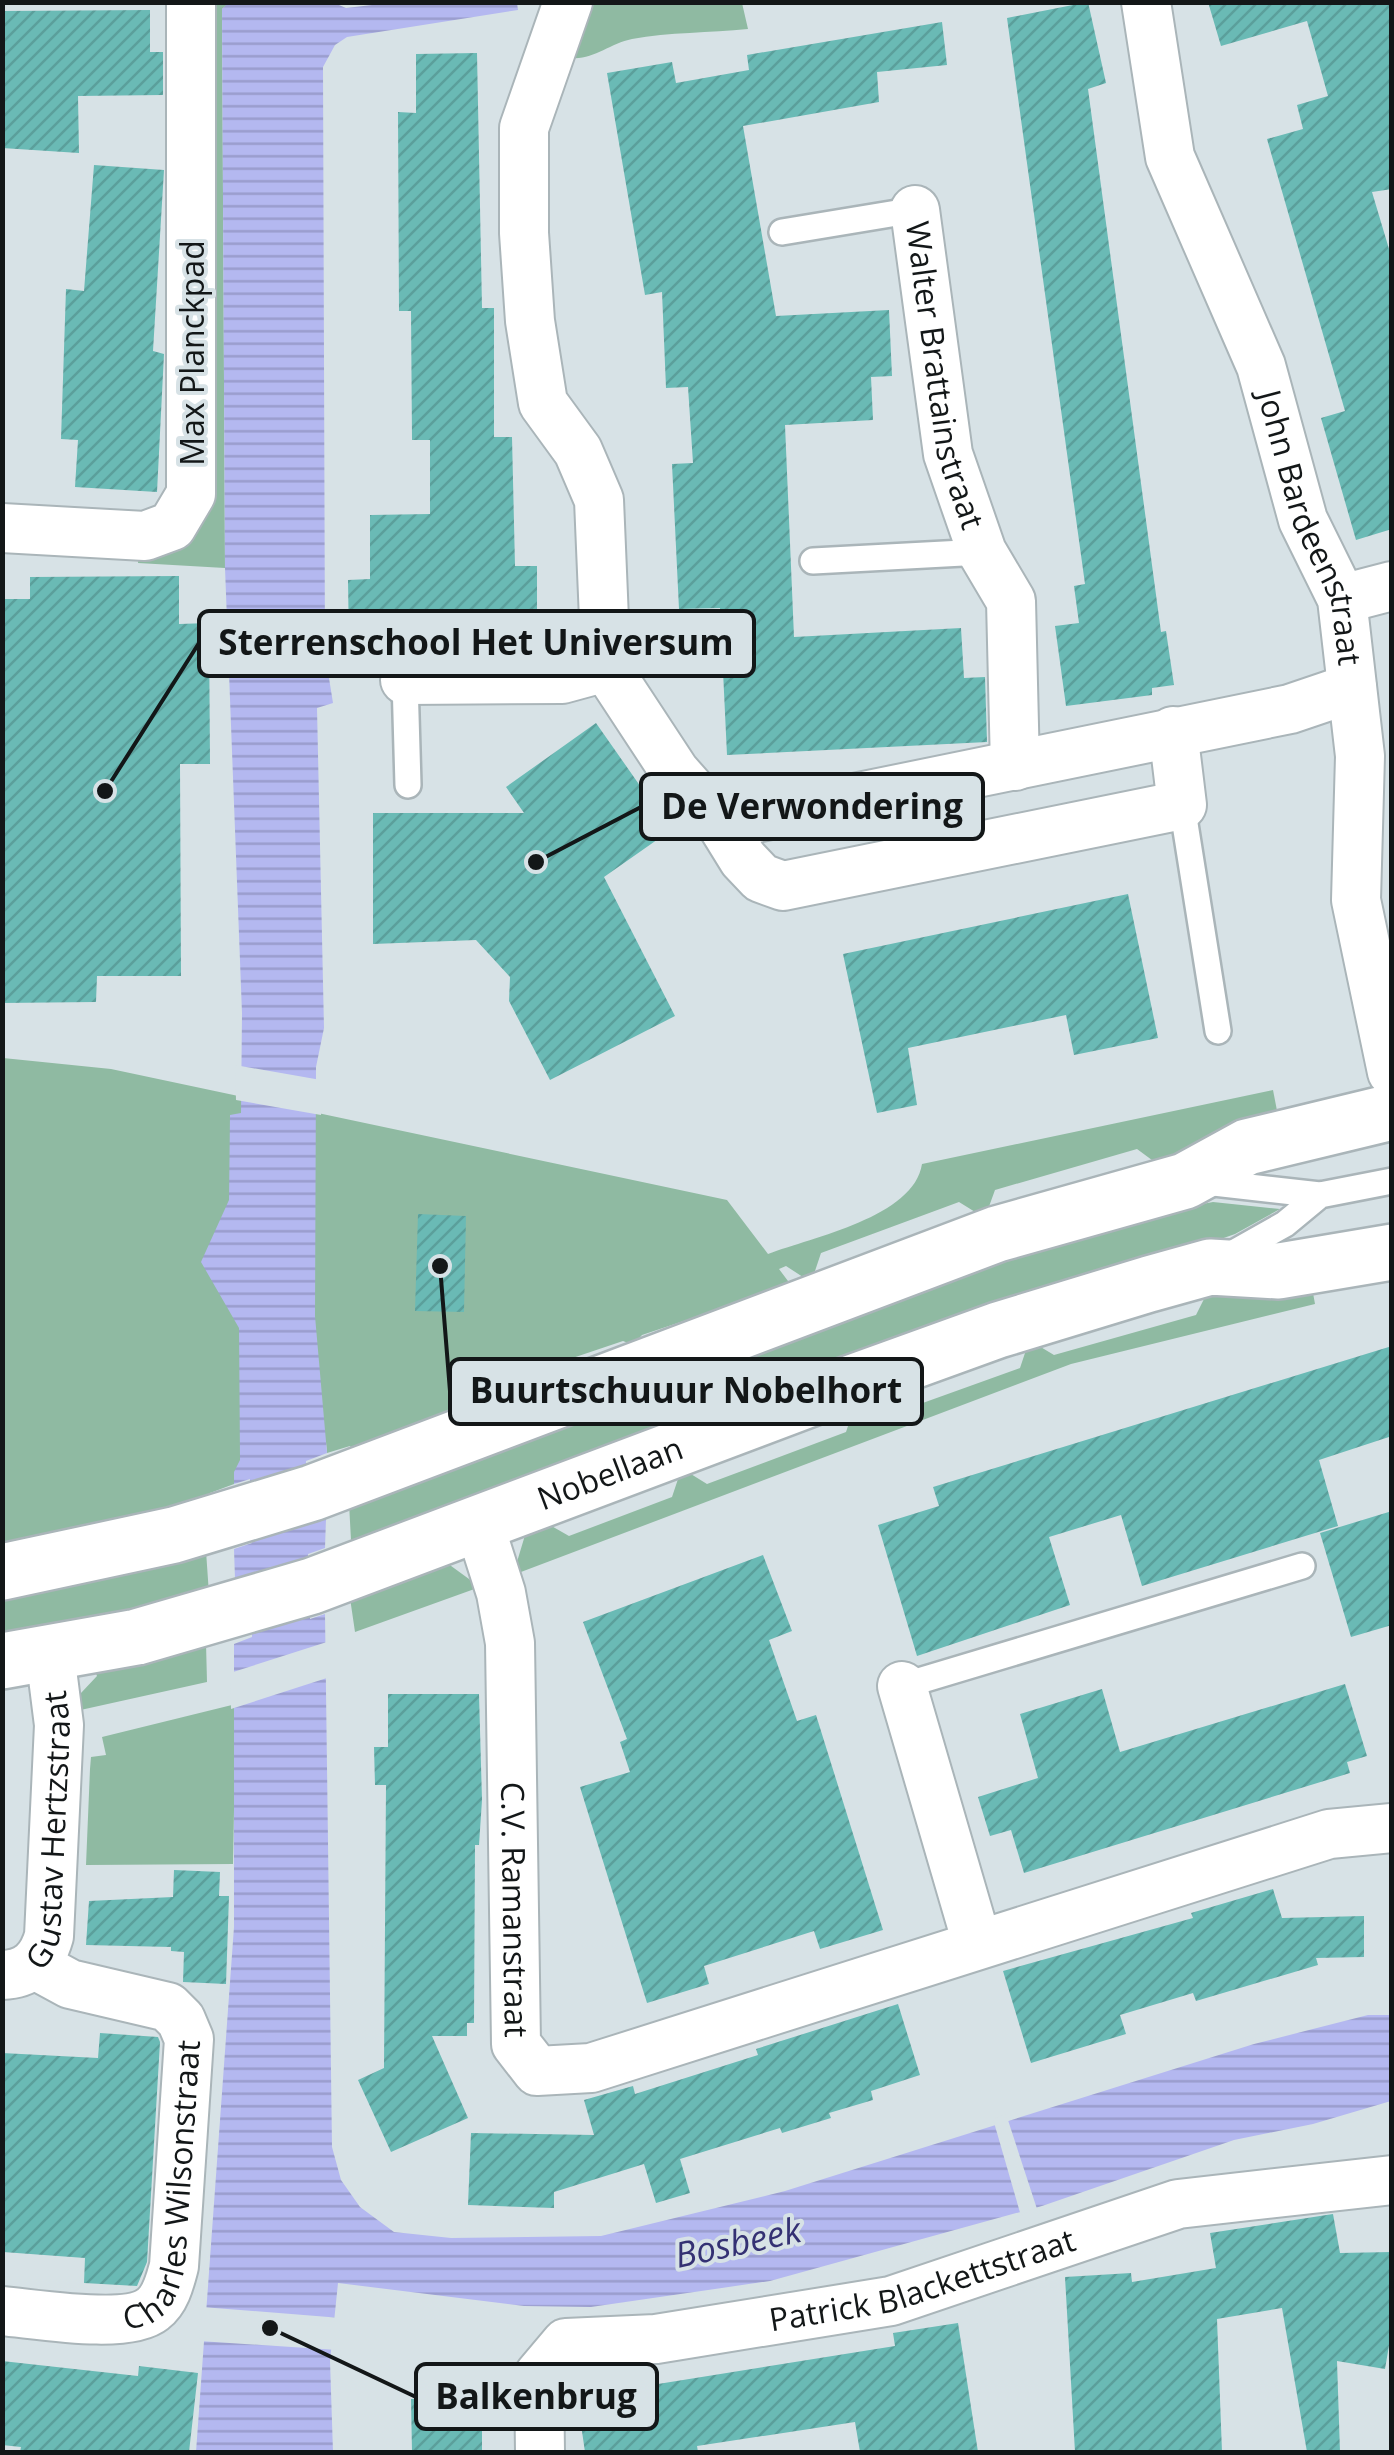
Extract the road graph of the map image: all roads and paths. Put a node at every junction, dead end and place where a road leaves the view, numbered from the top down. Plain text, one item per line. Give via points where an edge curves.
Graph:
1 (191, 2) edge
2 (568, 2) edge
3 (1146, 2) edge
4 (915, 210) joint
5 (782, 232) dead end
6 (2, 528) edge
7 (982, 552) junction
8 (813, 561) dead end
9 (1392, 586) edge
10 (1342, 600) junction
11 (606, 667) junction
12 (405, 680) joint
13 (1352, 688) junction
14 (1174, 731) junction
15 (1015, 766) junction
16 (408, 785) dead end
17 (1182, 805) junction
18 (722, 825) junction
19 (1218, 1031) dead end
20 (1392, 1072) edge
21 (1392, 1112) edge
22 (1185, 1180) junction
23 (1392, 1181) edge
24 (1320, 1196) junction
25 (1392, 1252) edge
26 (1210, 1267) junction
27 (479, 1524) junction
28 (1302, 1566) dead end
29 (2, 1572) edge
30 (26, 1658) edge
31 (902, 1686) joint
32 (1392, 1828) edge
33 (977, 1943) junction
34 (19, 1970) edge
35 (1392, 2180) edge
36 (2, 2311) edge
37 (540, 2452) edge

1 - 6 street, Max Planckpad via 191,494 172,526 145,536
2 - 11 street via 524,128 530,321 543,403 578,451 599,500
3 - 10 street, John Bardeenstraat via 1170,158 1261,366 1303,520
4 - 5 lane, Walter Brattainstraat
4 - 7 street, Walter Brattainstraat via 948,454
7 - 8 lane, Walter Brattainstraat
7 - 15 street, Walter Brattainstraat via 1011,601
9 - 10 street
10 - 13 street, John Bardeenstraat
11 - 12 street via 562,680
11 - 18 street via 675,772
12 - 16 lane
13 - 14 street via 1290,709
13 - 20 street, John Bardeenstraat via 1360,756 1356,900
14 - 15 street
14 - 17 street
15 - 18 street
17 - 18 street via 783,886 761,878 743,860
17 - 19 lane
21 - 22 street, Nobellaan via 1247,1147
22 - 24 lane, Nobellaan
22 - 29 street, Nobellaan via 997,1234 312,1493 174,1536
23 - 24 lane, Nobellaan
24 - 26 lane, Nobellaan
25 - 26 street, Nobellaan via 1280,1271
26 - 27 street, Nobellaan via 998,1330
27 - 30 street, Nobellaan via 248,1606
27 - 33 street, C.V. Ramanstraat via 510,1643 516,2044 537,2071 591,2068
28 - 31 lane
30 - 34 street, Gustav Hertzstraat via 59,1724 45,1950
31 - 33 street
32 - 33 street, C.V. Ramanstraat via 1329,1834
34 - 36 street, Charles Wilsonstraat via 168,2008 189,2039 167,2291 152,2310 118,2319
35 - 37 street, Patrick Blackettstraat via 1178,2204 891,2301 656,2340 566,2344 539,2375

